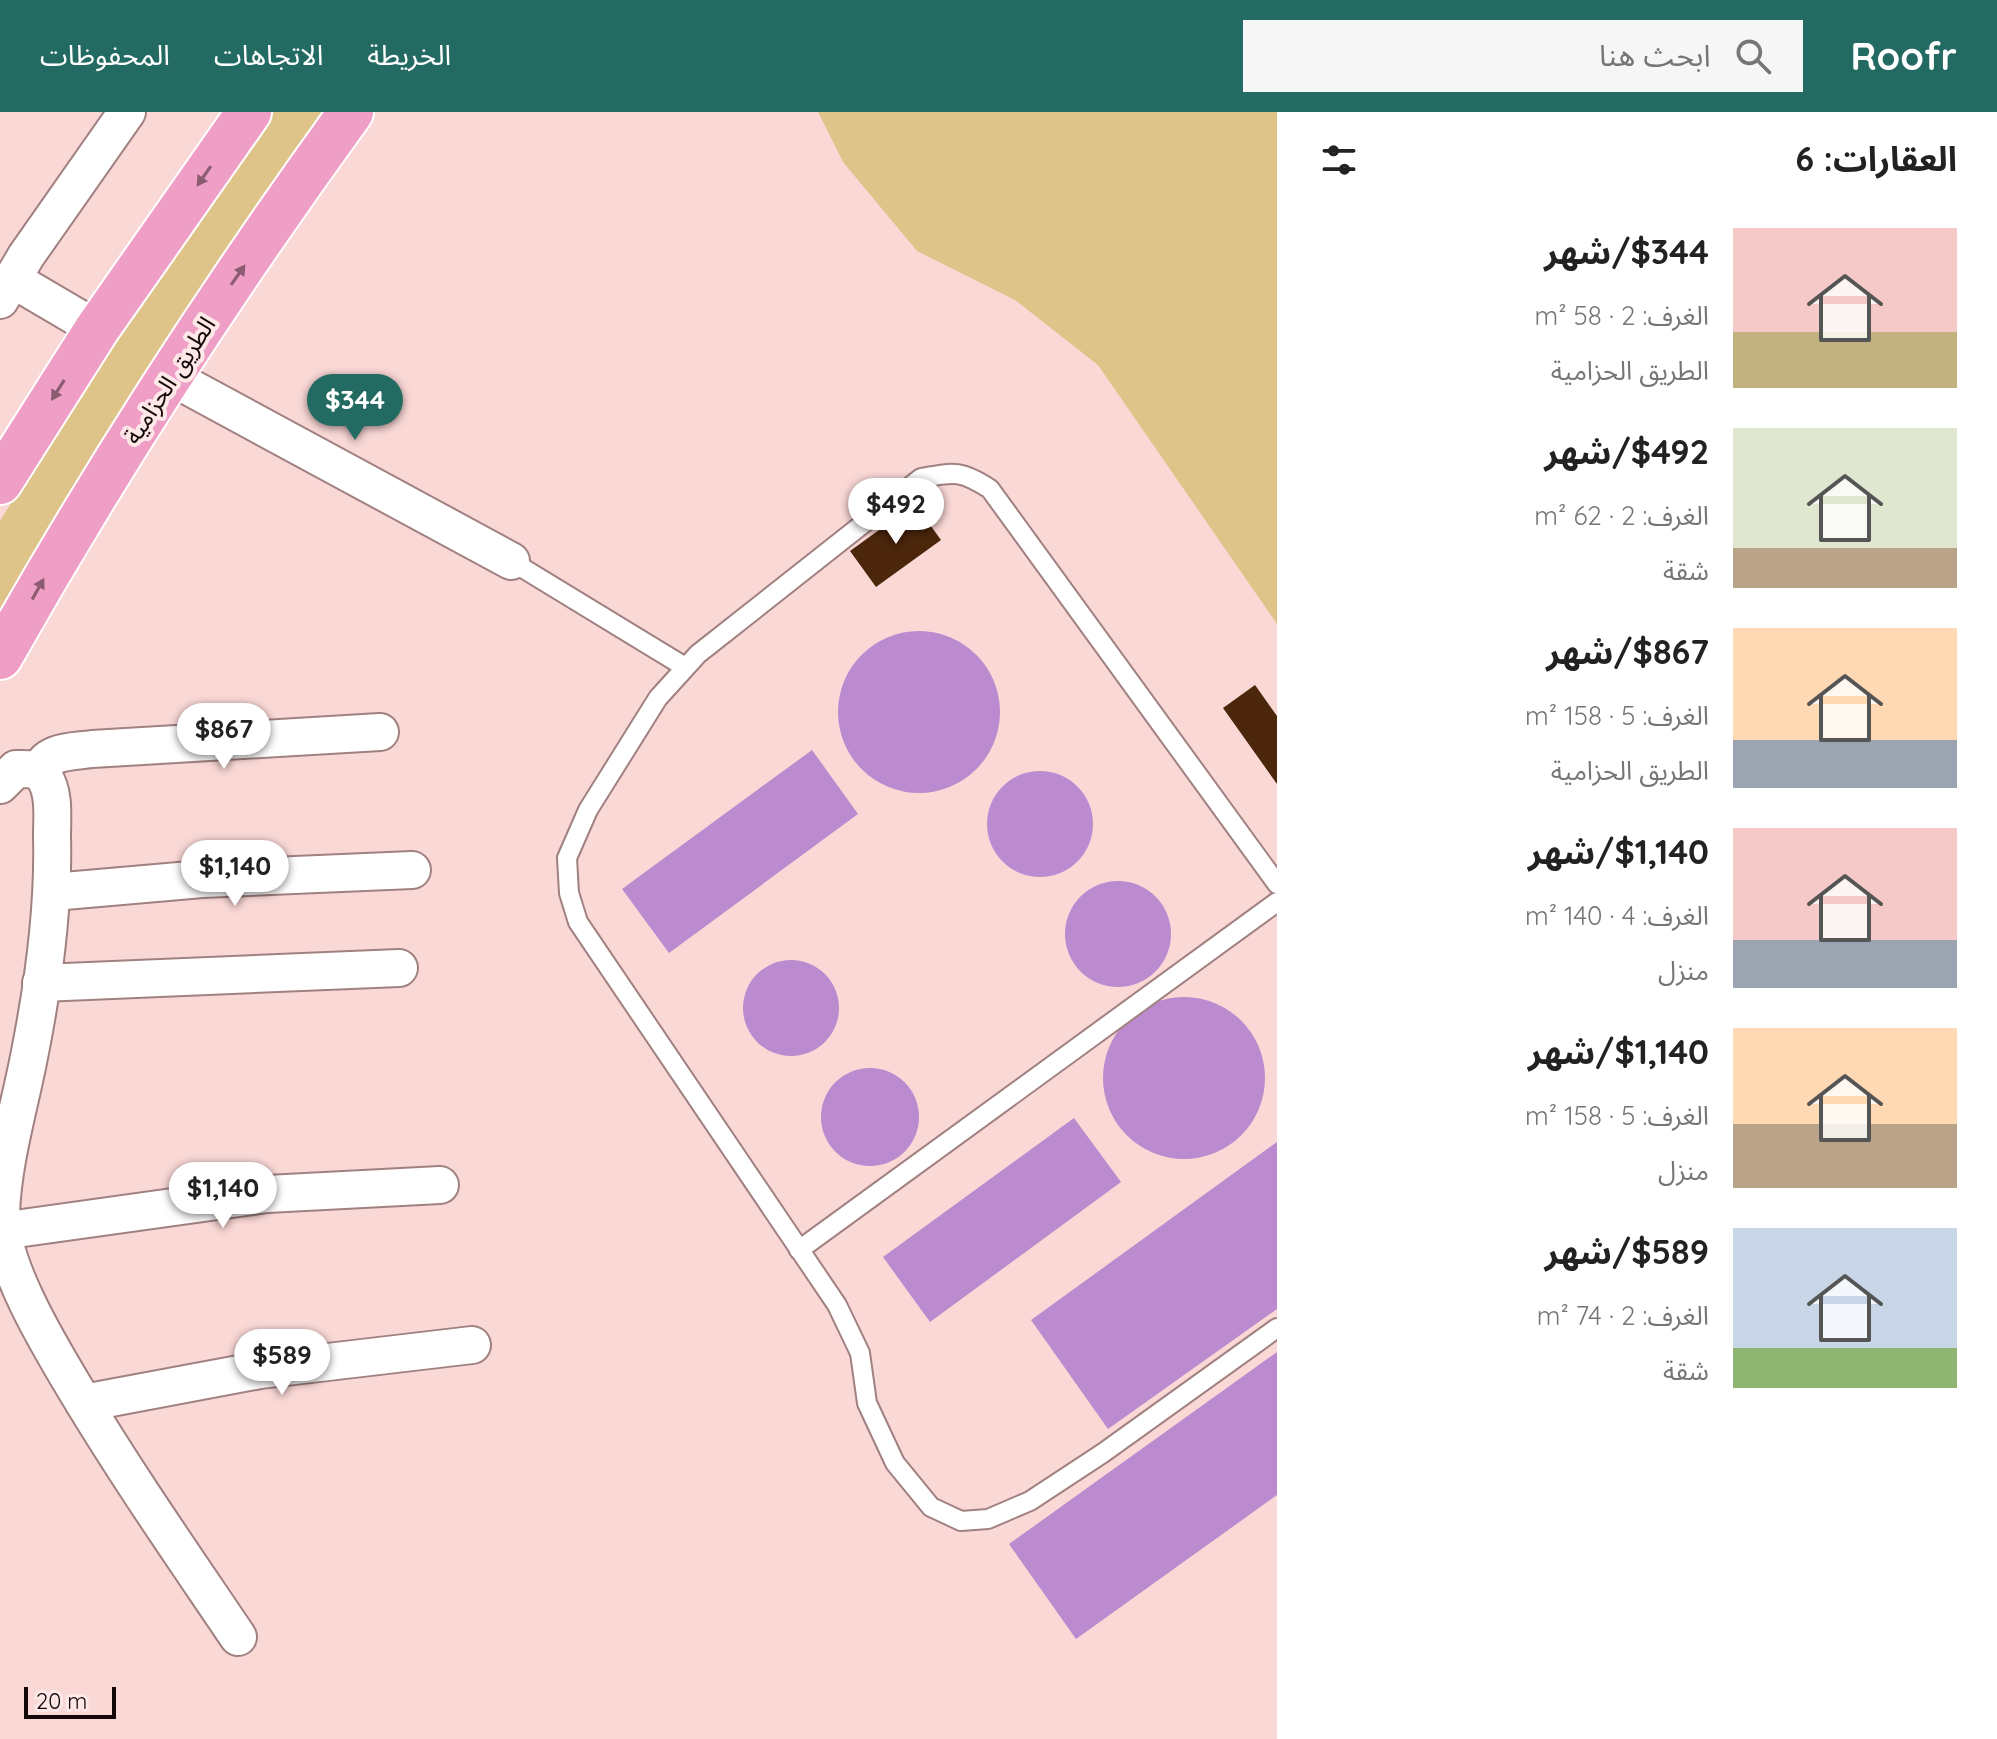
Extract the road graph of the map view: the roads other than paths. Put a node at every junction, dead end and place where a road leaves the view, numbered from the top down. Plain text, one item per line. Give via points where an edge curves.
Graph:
1 (127, 112) edge
2 (249, 112) edge
3 (351, 112) edge
4 (8, 274) edge
5 (97, 329) junction
6 (171, 377) junction
7 (0, 482) edge
8 (511, 561) joint
9 (0, 657) edge
10 (685, 667) junction
11 (380, 732) dead end
12 (39, 772) junction
13 (0, 785) edge
14 (412, 870) dead end
15 (1277, 884) edge
16 (53, 892) junction
17 (1277, 902) edge
18 (399, 968) dead end
19 (41, 983) junction
20 (440, 1185) dead end
21 (2, 1232) edge
22 (799, 1250) junction
23 (1277, 1328) edge
24 (472, 1345) dead end
25 (84, 1403) junction
26 (238, 1637) dead end

1 - 4 street
2 -> 5 highway
6 -> 3 highway, الطريق الحزامية
4 - 5 street
5 -> 7 highway
6 - 8 street
9 -> 6 highway, الطريق الحزامية via 59,552
8 - 10 lane
10 - 15 lane via 921,478 967,475 990,489
10 - 22 lane via 658,698 588,810 567,858 569,893 578,922
11 - 12 street via 92,749 49,757
12 - 13 street via 16,769
12 - 16 street via 52,805
14 - 16 street
16 - 19 street
17 - 22 lane
18 - 19 street
19 - 21 street via 4,1184
20 - 21 street via 267,1194
21 - 25 street via 44,1337
22 - 23 lane via 837,1305 860,1353 867,1403 895,1463 931,1507 961,1521 988,1519 1030,1501
24 - 25 street via 260,1370
25 - 26 street

